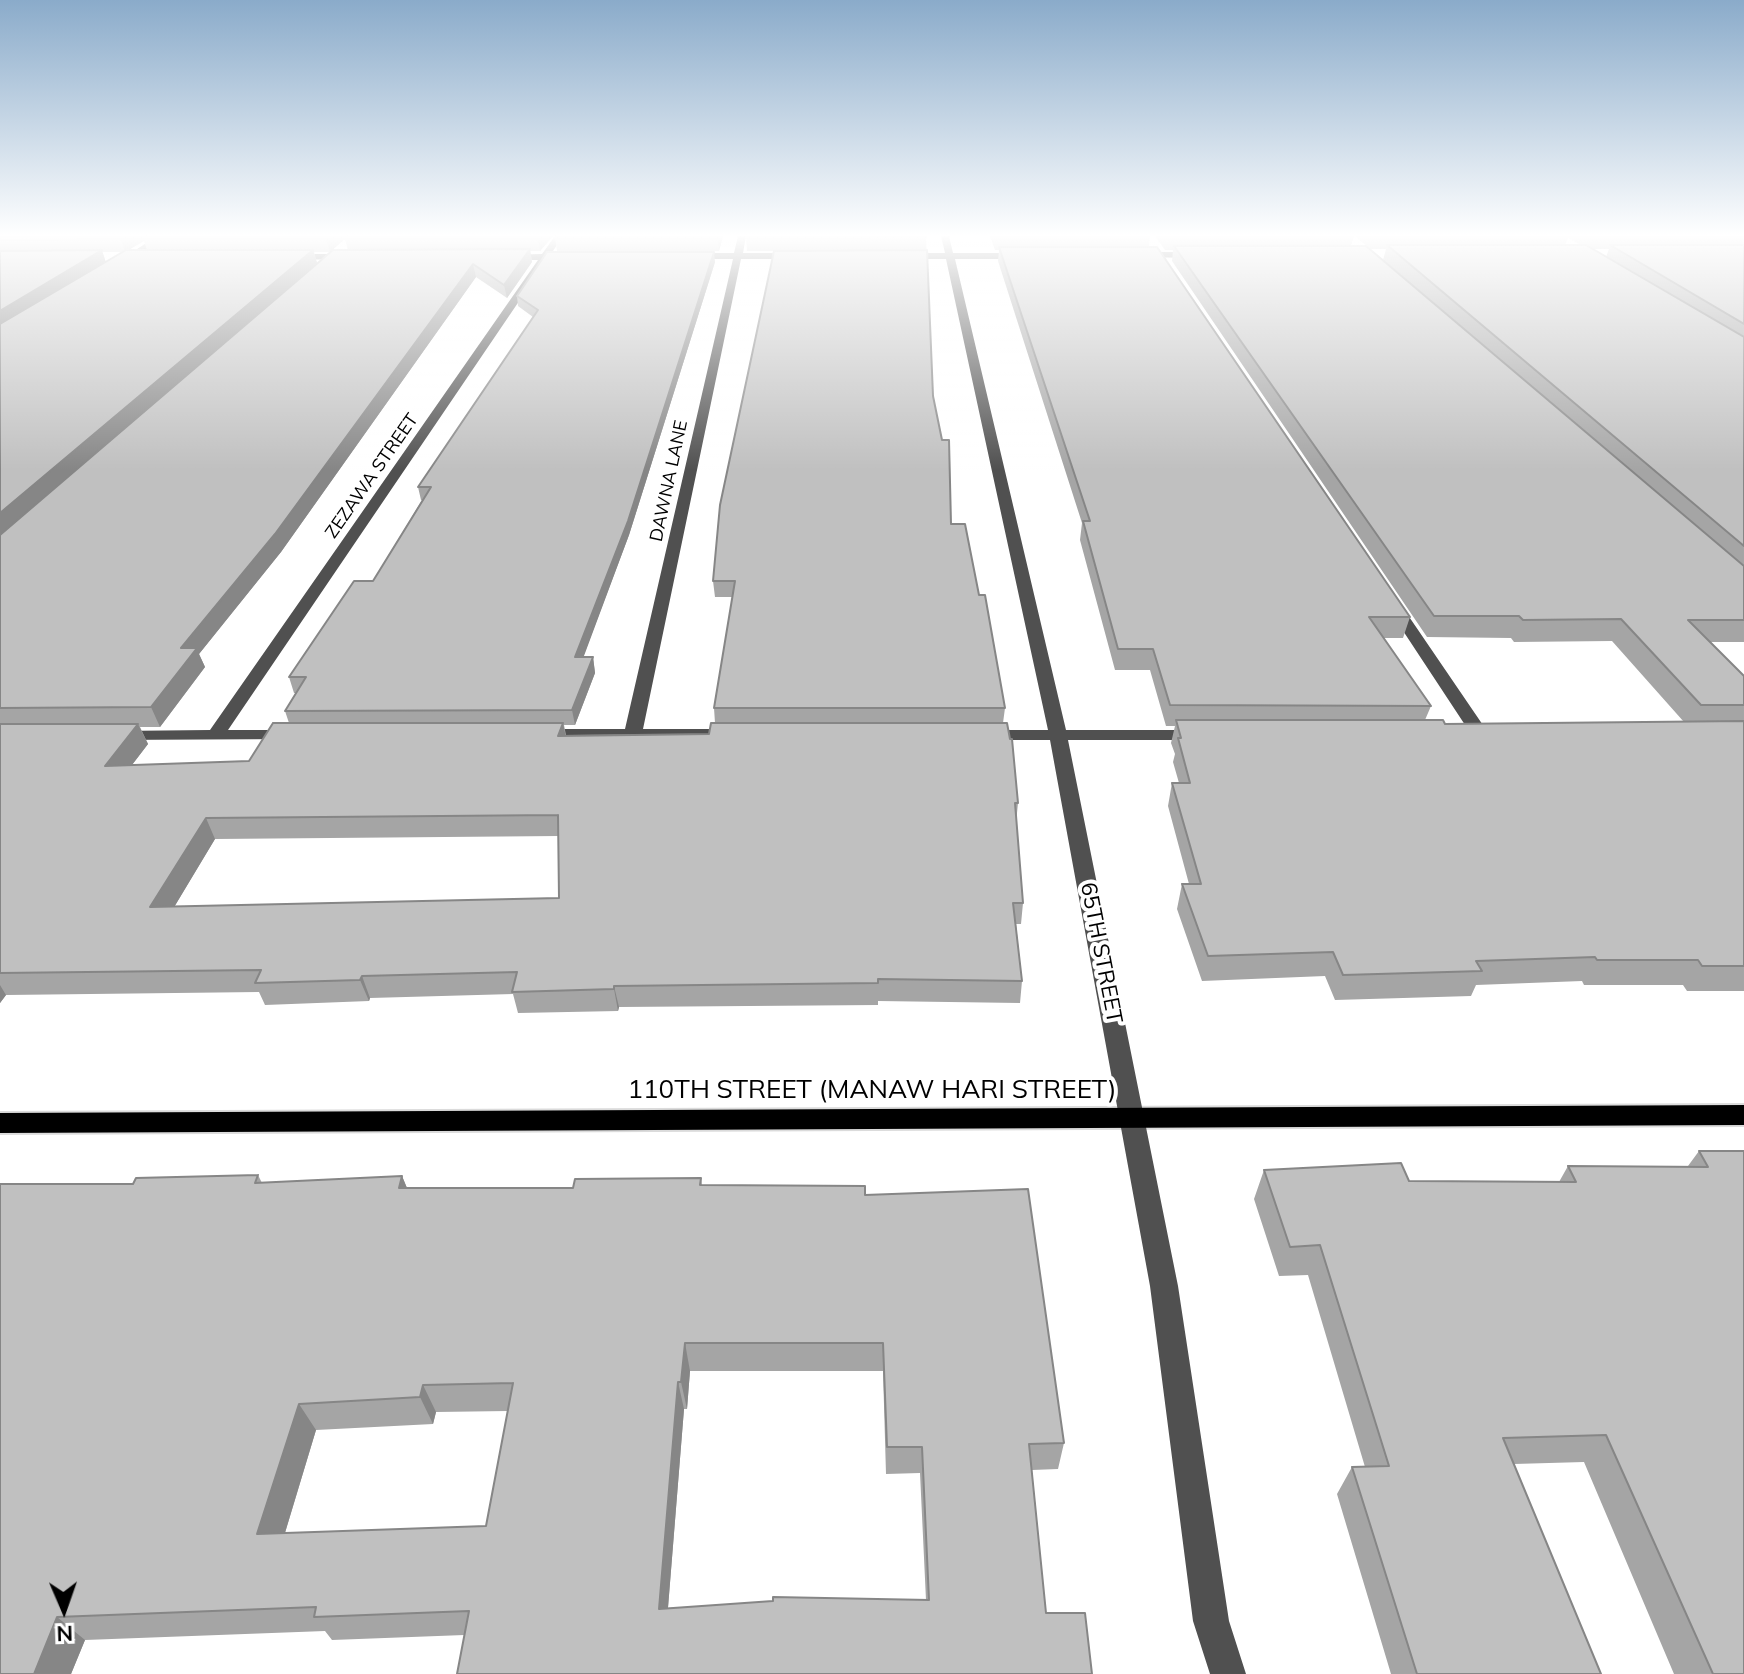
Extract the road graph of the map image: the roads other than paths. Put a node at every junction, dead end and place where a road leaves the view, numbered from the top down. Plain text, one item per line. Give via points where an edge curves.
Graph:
1 (506, 314) edge
2 (723, 314) edge
3 (961, 314) edge
4 (1385, 592) edge
5 (633, 733) junction
6 (525, 734) edge
7 (759, 734) edge
8 (1480, 734) edge
9 (308, 735) edge
10 (963, 735) edge
11 (1058, 735) junction
12 (1214, 735) edge
13 (92, 736) edge
14 (215, 736) junction
15 (1744, 1115) edge
16 (1134, 1119) junction
17 (0, 1123) edge
18 (1228, 1674) edge

1 - 14 street, ZEZAWA STREET
2 - 5 street, DAWNA LANE
3 - 11 street, 65TH STREET
4 - 8 street
5 - 6 street
5 - 7 street
9 - 14 street
10 - 11 street
11 - 12 street
11 - 16 street, 65TH STREET
13 - 14 street
15 - 16 main road, 110TH STREET (MANAW HARI STREET)
16 - 17 main road, 110TH STREET (MANAW HARI STREET)
16 - 18 street, 65TH STREET via 1164,1286 1211,1621

